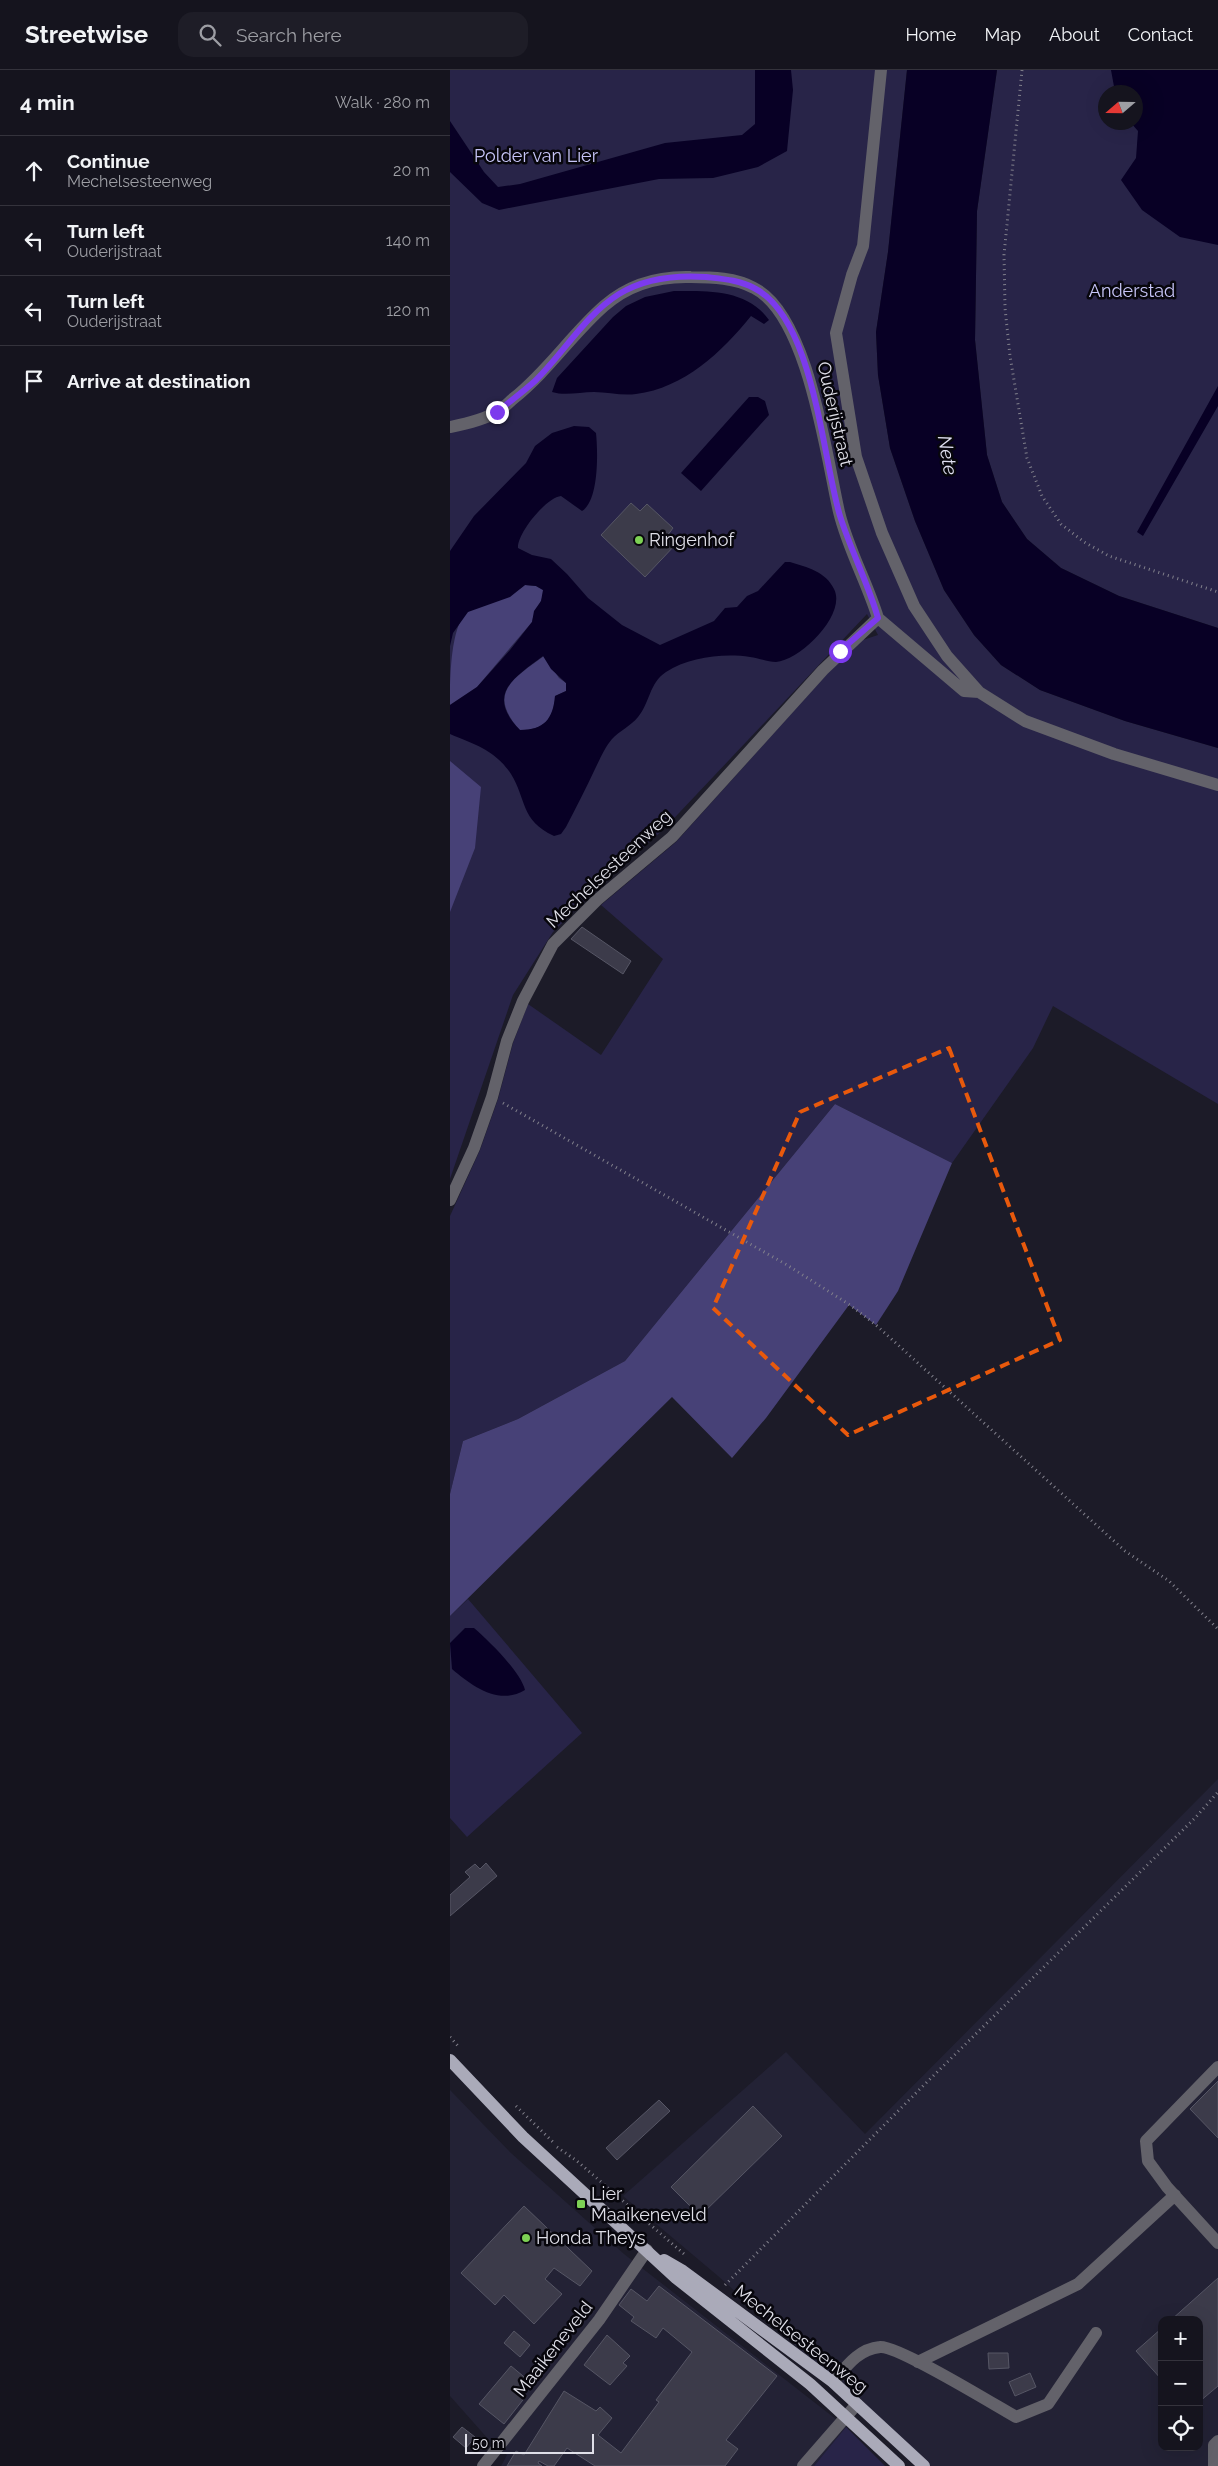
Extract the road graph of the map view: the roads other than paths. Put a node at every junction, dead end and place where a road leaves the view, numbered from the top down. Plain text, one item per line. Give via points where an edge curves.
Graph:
1 (881, 70) edge
2 (450, 427) edge
3 (878, 618) junction
4 (979, 692) junction
5 (1218, 785) edge
6 (450, 1200) edge
7 (450, 2060) edge
8 (1218, 2067) edge
9 (1175, 2195) junction
10 (1218, 2243) edge
11 (647, 2250) junction
12 (1096, 2333) dead end
13 (918, 2362) junction
14 (833, 2382) junction
15 (857, 2404) junction
16 (847, 2416) junction
17 (1218, 2441) edge
18 (483, 2466) edge
19 (803, 2466) edge
20 (899, 2466) edge
21 (924, 2466) edge
22 (1214, 2466) edge

1 - 4 street via 863,246 836,333 843,381 856,457 882,534 910,597 947,656
2 - 3 street, Ouderijstraat via 497,412 535,382 603,307 619,294 640,284 672,276 733,280 755,288 778,308 793,331 804,360 840,515
3 - 4 street via 964,691
3 - 6 street, Mechelsesteenweg via 834,657 672,837 597,900 553,944 522,1002 474,1148
4 - 5 street via 1025,721 1114,754
7 - 11 main road, Mechelsesteenweg via 524,2137
8 - 9 street via 1146,2141 1148,2161
9 - 10 street
9 - 13 street via 1078,2284
11 - 14 main road, Mechelsesteenweg via 683,2271
11 - 16 main road, Mechelsesteenweg via 676,2278
11 - 18 street, Maaikeneveld via 598,2320
12 - 13 street via 1048,2404 1016,2418
13 - 14 street via 882,2346 856,2356
14 - 15 main road, Mechelsesteenweg
15 - 16 street
15 - 21 main road, Mechelsesteenweg
16 - 19 street
16 - 20 main road, Mechelsesteenweg
17 - 22 street via 1214,2445

